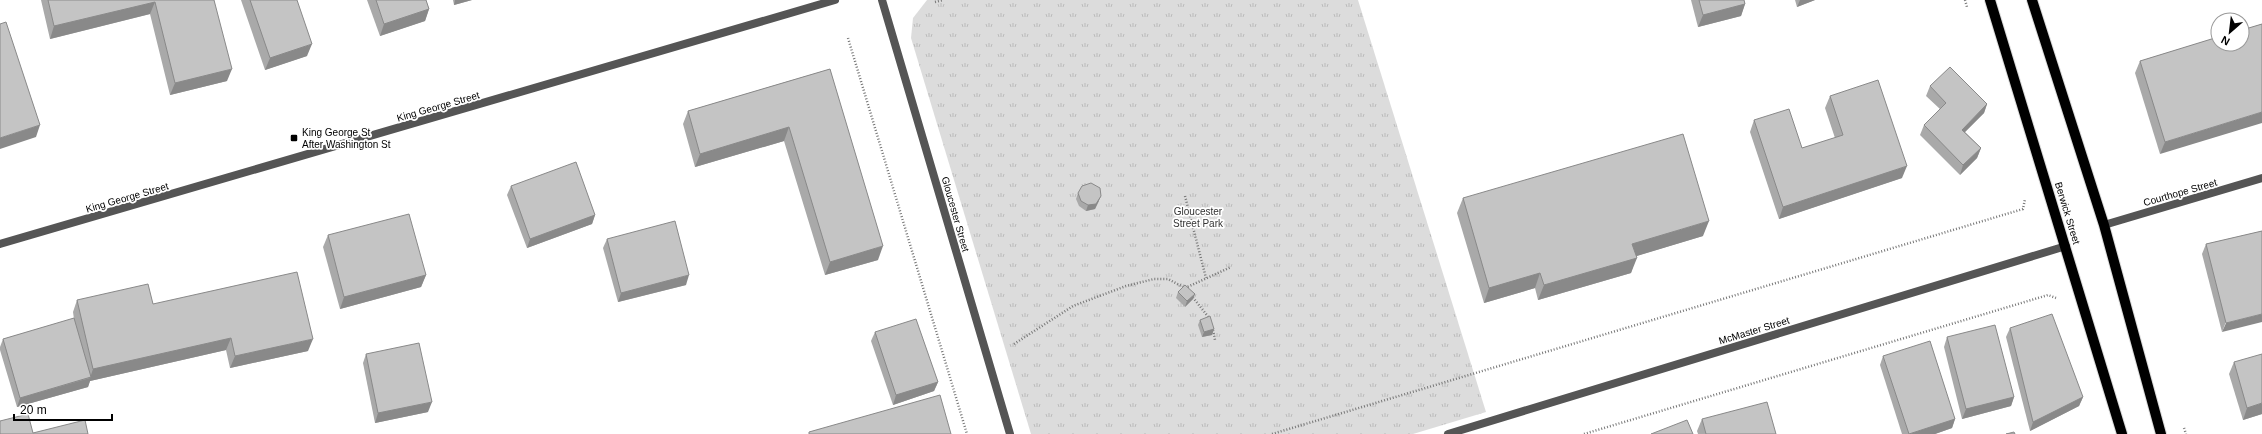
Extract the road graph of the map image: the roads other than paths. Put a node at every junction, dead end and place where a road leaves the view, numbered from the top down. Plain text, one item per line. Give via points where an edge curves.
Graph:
1 (835, 0) edge
2 (882, 0) edge
3 (1990, 0) edge
4 (2032, 0) edge
5 (2262, 178) edge
6 (2104, 225) junction
7 (0, 244) edge
8 (2066, 246) junction
9 (1010, 434) edge
10 (1448, 434) edge
11 (2122, 434) edge
12 (2161, 434) edge

1 - 7 street, King George Street
2 - 9 street, Gloucester Street
3 - 8 main road, Berwick Street
4 - 6 main road
5 - 6 street, Courthope Street
6 - 12 main road
8 - 10 street, McMaster Street
8 - 11 main road, Berwick Street

